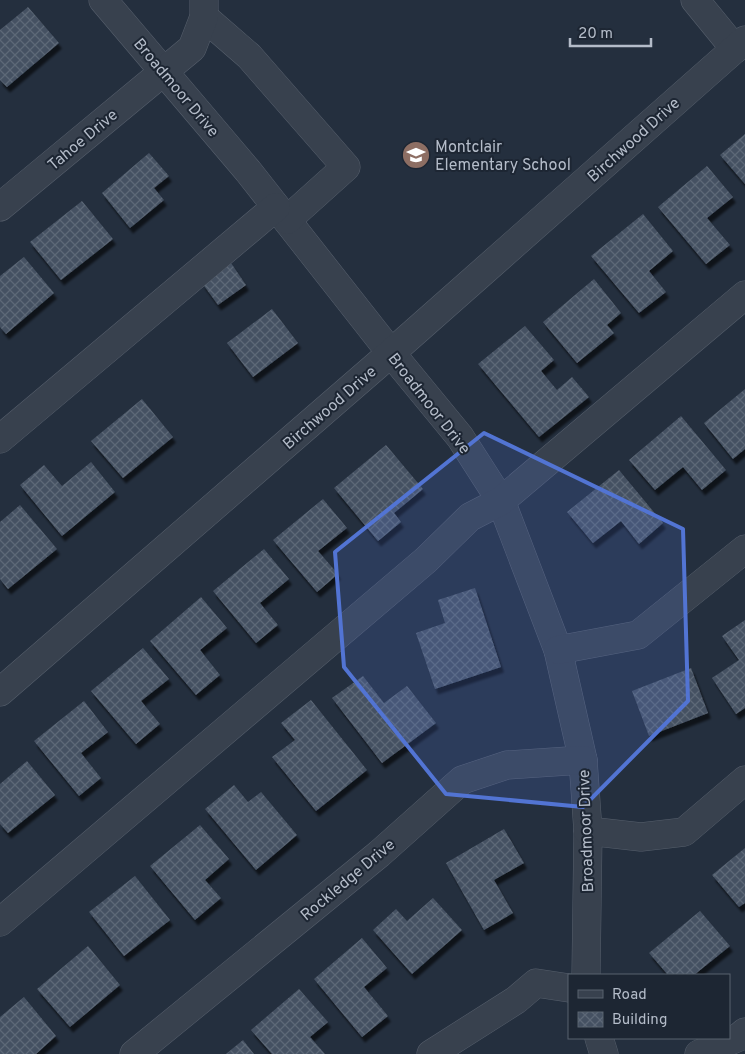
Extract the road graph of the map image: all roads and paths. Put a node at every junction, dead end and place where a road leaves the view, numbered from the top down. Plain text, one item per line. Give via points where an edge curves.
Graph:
1 (103, 0) edge
2 (695, 0) edge
3 (204, 9) edge
4 (740, 44) edge
5 (164, 72) junction
6 (0, 207) edge
7 (281, 214) junction
8 (745, 295) edge
9 (391, 353) junction
10 (0, 439) edge
11 (501, 501) junction
12 (745, 549) edge
13 (558, 650) junction
14 (0, 692) edge
15 (583, 760) junction
16 (745, 780) edge
17 (588, 830) junction
18 (0, 922) edge
19 (586, 974) edge
20 (568, 988) edge
21 (745, 1032) edge
22 (599, 1039) edge
23 (134, 1054) edge
24 (431, 1054) edge
25 (604, 1054) edge
26 (699, 1054) edge

1 - 5 street, Broadmoor Drive
2 - 4 street
3 - 5 street, Tahoe Drive via 192,48
3 - 7 street via 346,168
4 - 9 street, Birchwood Drive
5 - 6 street, Tahoe Drive
5 - 7 street, Broadmoor Drive
7 - 9 street, Broadmoor Drive
7 - 10 street
8 - 11 street
9 - 11 street, Broadmoor Drive via 460,437
9 - 14 street, Birchwood Drive
11 - 13 street, Broadmoor Drive
11 - 18 street via 470,517 426,560
12 - 13 street via 638,635
13 - 15 street, Broadmoor Drive
15 - 17 street, Broadmoor Drive
15 - 23 street, Rockledge Drive via 507,765 462,780 379,854
16 - 17 street via 684,832 641,837
17 - 19 street, Broadmoor Drive
20 - 24 street via 536,983 516,1000
21 - 26 street
22 - 25 street

